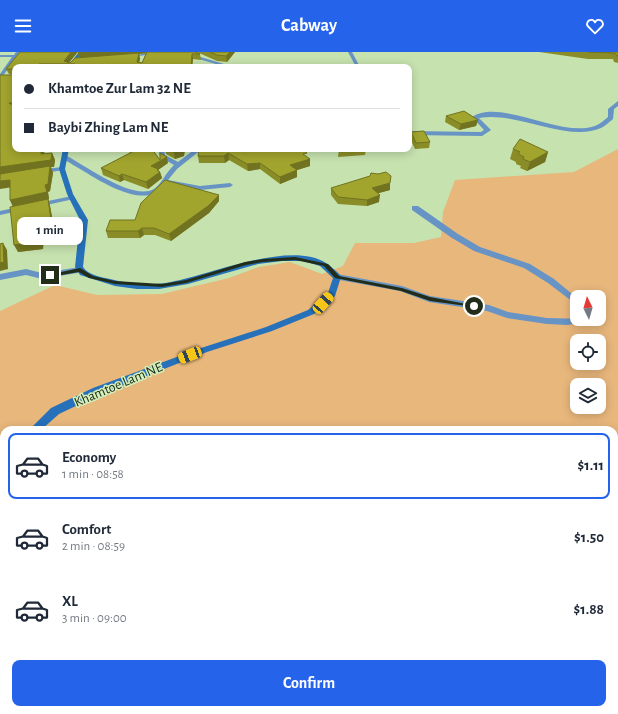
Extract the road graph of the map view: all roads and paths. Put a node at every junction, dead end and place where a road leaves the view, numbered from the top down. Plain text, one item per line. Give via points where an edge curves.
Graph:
1 (81, 52) edge
2 (350, 52) edge
3 (166, 53) edge
4 (180, 53) edge
5 (16, 54) edge
6 (207, 54) dead end
7 (0, 56) edge
8 (201, 57) junction
9 (122, 58) edge
10 (74, 61) junction
11 (81, 61) edge
12 (72, 64) edge
13 (217, 64) edge
14 (356, 64) edge
15 (0, 78) edge
16 (8, 78) edge
17 (618, 103) edge
18 (412, 133) edge
19 (161, 152) edge
20 (195, 152) edge
21 (65, 153) edge
22 (178, 165) junction
23 (62, 169) junction
24 (32, 173) edge
25 (165, 182) junction
26 (230, 186) dead end
27 (72, 198) junction
28 (415, 208) dead end
29 (0, 213) edge
30 (80, 270) junction
31 (0, 277) edge
32 (337, 277) junction
33 (570, 296) edge
34 (570, 322) edge
35 (38, 426) edge

1 - 10 main road
2 - 14 street
3 - 9 street
4 - 8 street
5 - 7 street
5 - 15 street
6 - 8 street
8 - 13 street
10 - 11 street
10 - 12 main road
15 - 16 street
17 - 18 street via 611,109 611,118 606,124 594,130 573,130 491,114 475,117 488,130 482,134
19 - 22 street via 162,156
20 - 22 street
21 - 23 main road
21 - 25 street via 114,185 133,193 152,193
22 - 25 street via 169,173
23 - 24 street
23 - 27 main road
25 - 26 street via 200,188
27 - 29 street
27 - 30 main road via 84,220
28 - 33 street via 477,249 527,266
30 - 31 street via 42,276 26,272
30 - 32 main road via 91,277 115,283 162,286 186,282 251,263 295,259 326,265
32 - 34 street via 402,290 430,299 489,308 506,315
32 - 35 main road, Khamtoe Lam NE via 332,294 311,312 97,391 55,411

